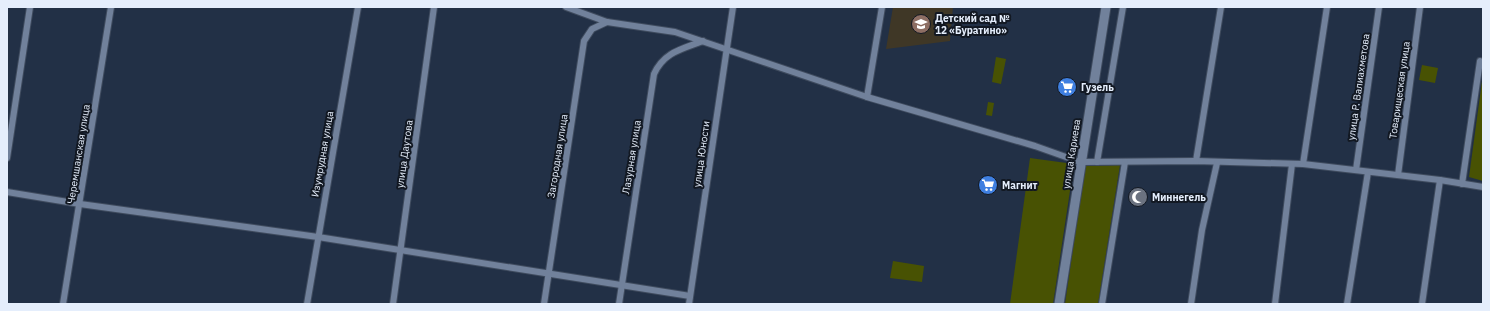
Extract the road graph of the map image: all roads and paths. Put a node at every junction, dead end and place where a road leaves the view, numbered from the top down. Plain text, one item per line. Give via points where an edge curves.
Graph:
1 (30, 7) edge
2 (111, 7) edge
3 (358, 7) edge
4 (434, 7) edge
5 (566, 7) edge
6 (733, 7) edge
7 (882, 7) edge
8 (1106, 7) edge
9 (1123, 7) edge
10 (1221, 7) edge
11 (1327, 7) edge
12 (1379, 7) edge
13 (1420, 7) edge
14 (607, 22) junction
15 (703, 41) junction
16 (727, 50) junction
17 (1480, 61) dead end
18 (867, 97) junction
19 (7, 158) edge
20 (1080, 162) junction
21 (1097, 162) junction
22 (1125, 162) junction
23 (1196, 162) junction
24 (1217, 163) junction
25 (1292, 164) junction
26 (1303, 164) junction
27 (1356, 170) junction
28 (1368, 172) junction
29 (1398, 175) junction
30 (1440, 180) junction
31 (1462, 184) junction
32 (1483, 187) edge
33 (7, 192) edge
34 (80, 204) junction
35 (318, 237) junction
36 (401, 250) junction
37 (548, 274) junction
38 (622, 285) junction
39 (690, 296) junction
40 (63, 304) edge
41 (307, 304) edge
42 (393, 304) edge
43 (544, 304) edge
44 (619, 304) edge
45 (688, 304) edge
46 (1059, 304) edge
47 (1102, 304) edge
48 (1191, 304) edge
49 (1275, 304) edge
50 (1347, 304) edge
51 (1422, 304) edge

1 - 19 street
2 - 34 street, Черемшанская улица
3 - 35 street, Изумрудная улица
4 - 36 street, улица Даутова
5 - 14 street
6 - 16 street, улица Юности
7 - 18 street
8 - 20 main road, улица Кариева
9 - 21 street
10 - 23 street
11 - 26 street
12 - 27 street, улица Р. Валиахметова
13 - 29 street, Товарищеская улица
14 - 15 street via 675,32
14 - 37 street, Загородная улица via 592,29 584,41
15 - 16 street
15 - 38 street, Лазурная улица via 665,57 658,64 654,74
16 - 18 street
16 - 39 street, улица Юности
17 - 31 street
18 - 20 street via 1035,146
20 - 21 street
20 - 46 main road, улица Кариева
21 - 22 street
22 - 23 street
22 - 47 street
23 - 24 street
24 - 25 street
24 - 48 street via 1202,230
25 - 26 street
25 - 49 street
26 - 27 street
27 - 28 street
28 - 29 street
28 - 50 street
29 - 30 street
30 - 31 street
30 - 51 street
31 - 32 street
33 - 34 street
34 - 35 street
34 - 40 street, Черемшанская улица
35 - 36 street
35 - 41 street, Изумрудная улица
36 - 37 street
36 - 42 street, улица Даутова
37 - 38 street
37 - 43 street, Загородная улица
38 - 39 street
38 - 44 street, Лазурная улица
39 - 45 street, улица Юности

